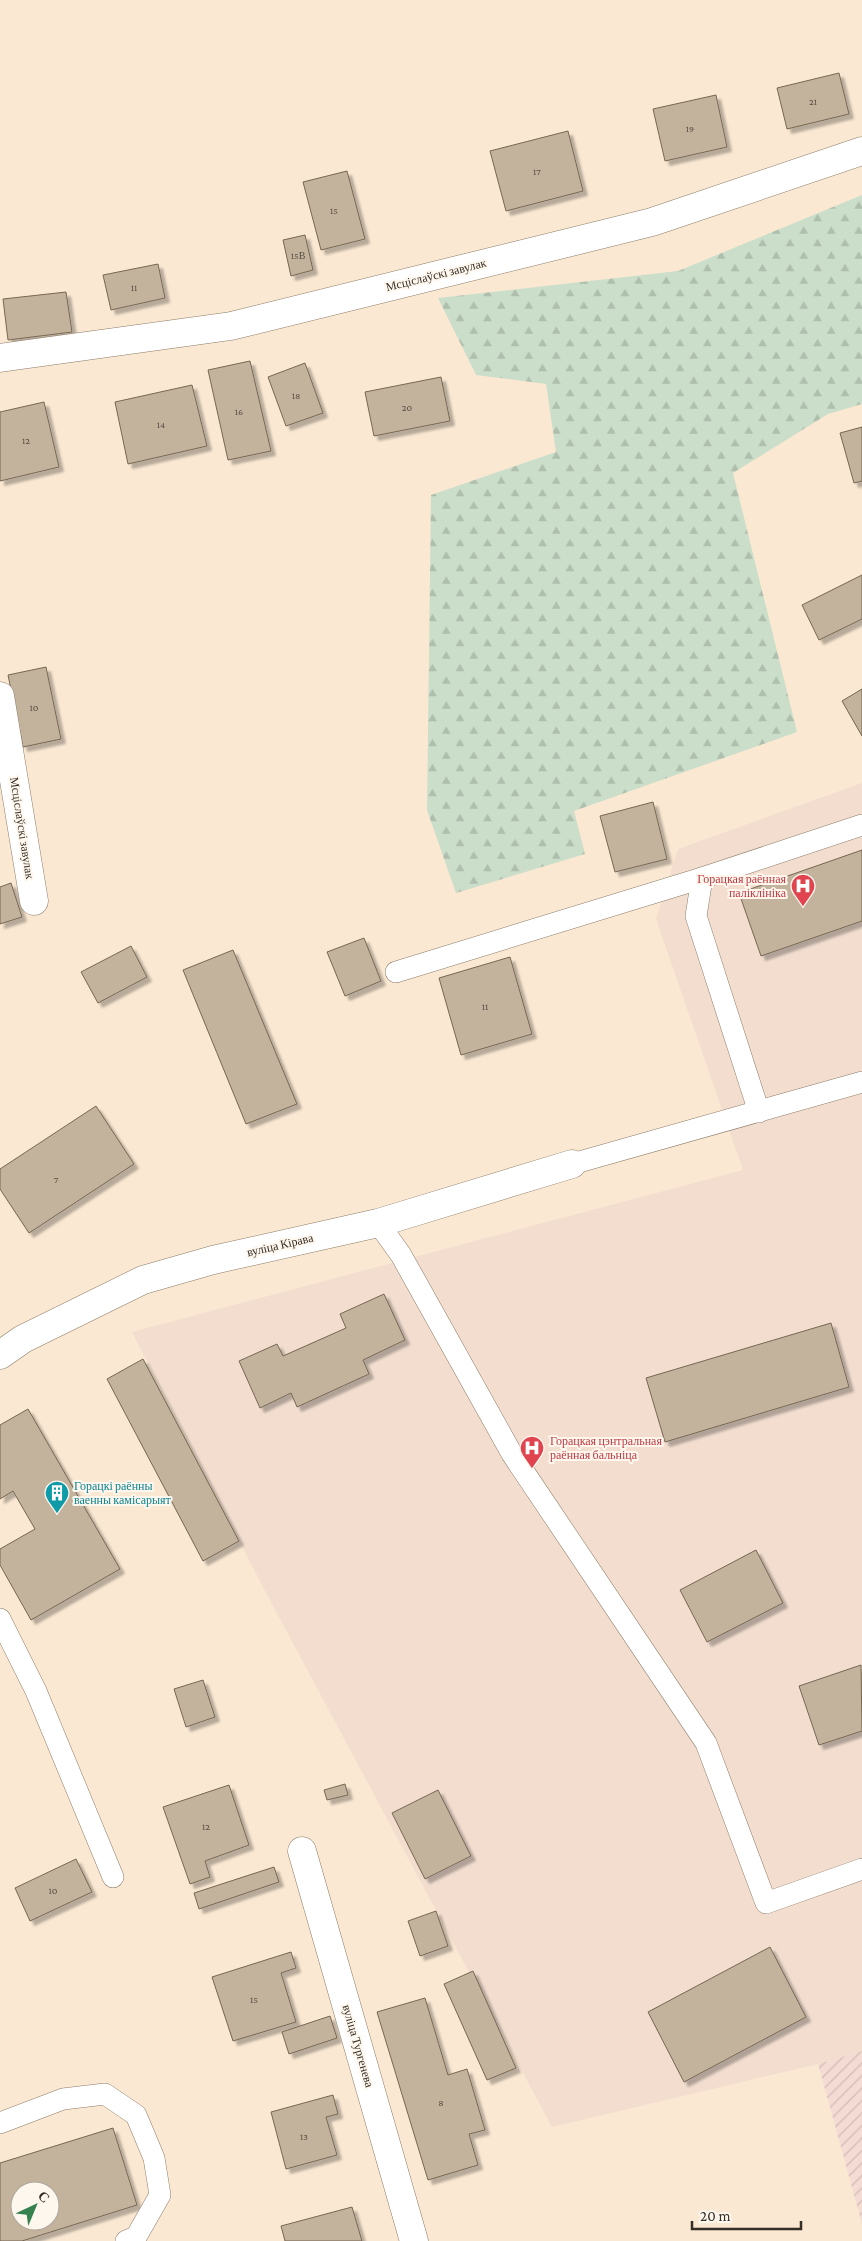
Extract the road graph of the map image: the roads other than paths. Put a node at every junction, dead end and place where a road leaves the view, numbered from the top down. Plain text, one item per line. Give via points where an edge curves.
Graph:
1 (862, 151) edge
2 (0, 358) edge
3 (0, 696) edge
4 (862, 825) edge
5 (702, 878) junction
6 (34, 901) dead end
7 (396, 972) dead end
8 (862, 1082) edge
9 (760, 1112) junction
10 (572, 1164) joint
11 (378, 1223) junction
12 (0, 1356) edge
13 (0, 1619) edge
14 (302, 1851) dead end
15 (862, 1869) edge
16 (114, 1878) dead end
17 (0, 2123) edge
18 (133, 2240) edge
19 (414, 2241) edge

1 - 2 street, Мсціслаўскі завулак via 652,222 231,326
3 - 6 street, Мсціслаўскі завулак
4 - 5 lane
5 - 7 lane
5 - 9 lane via 696,916
8 - 9 lane
9 - 10 lane
10 - 11 street, вуліца Кірава
11 - 12 street, вуліца Кірава via 213,1260 143,1280 23,1339
11 - 15 lane via 401,1255 512,1454 706,1743 766,1903
13 - 16 lane via 36,1690
14 - 19 street, вуліца Тургенева
17 - 18 lane via 63,2099 105,2094 136,2115 154,2158 160,2195

